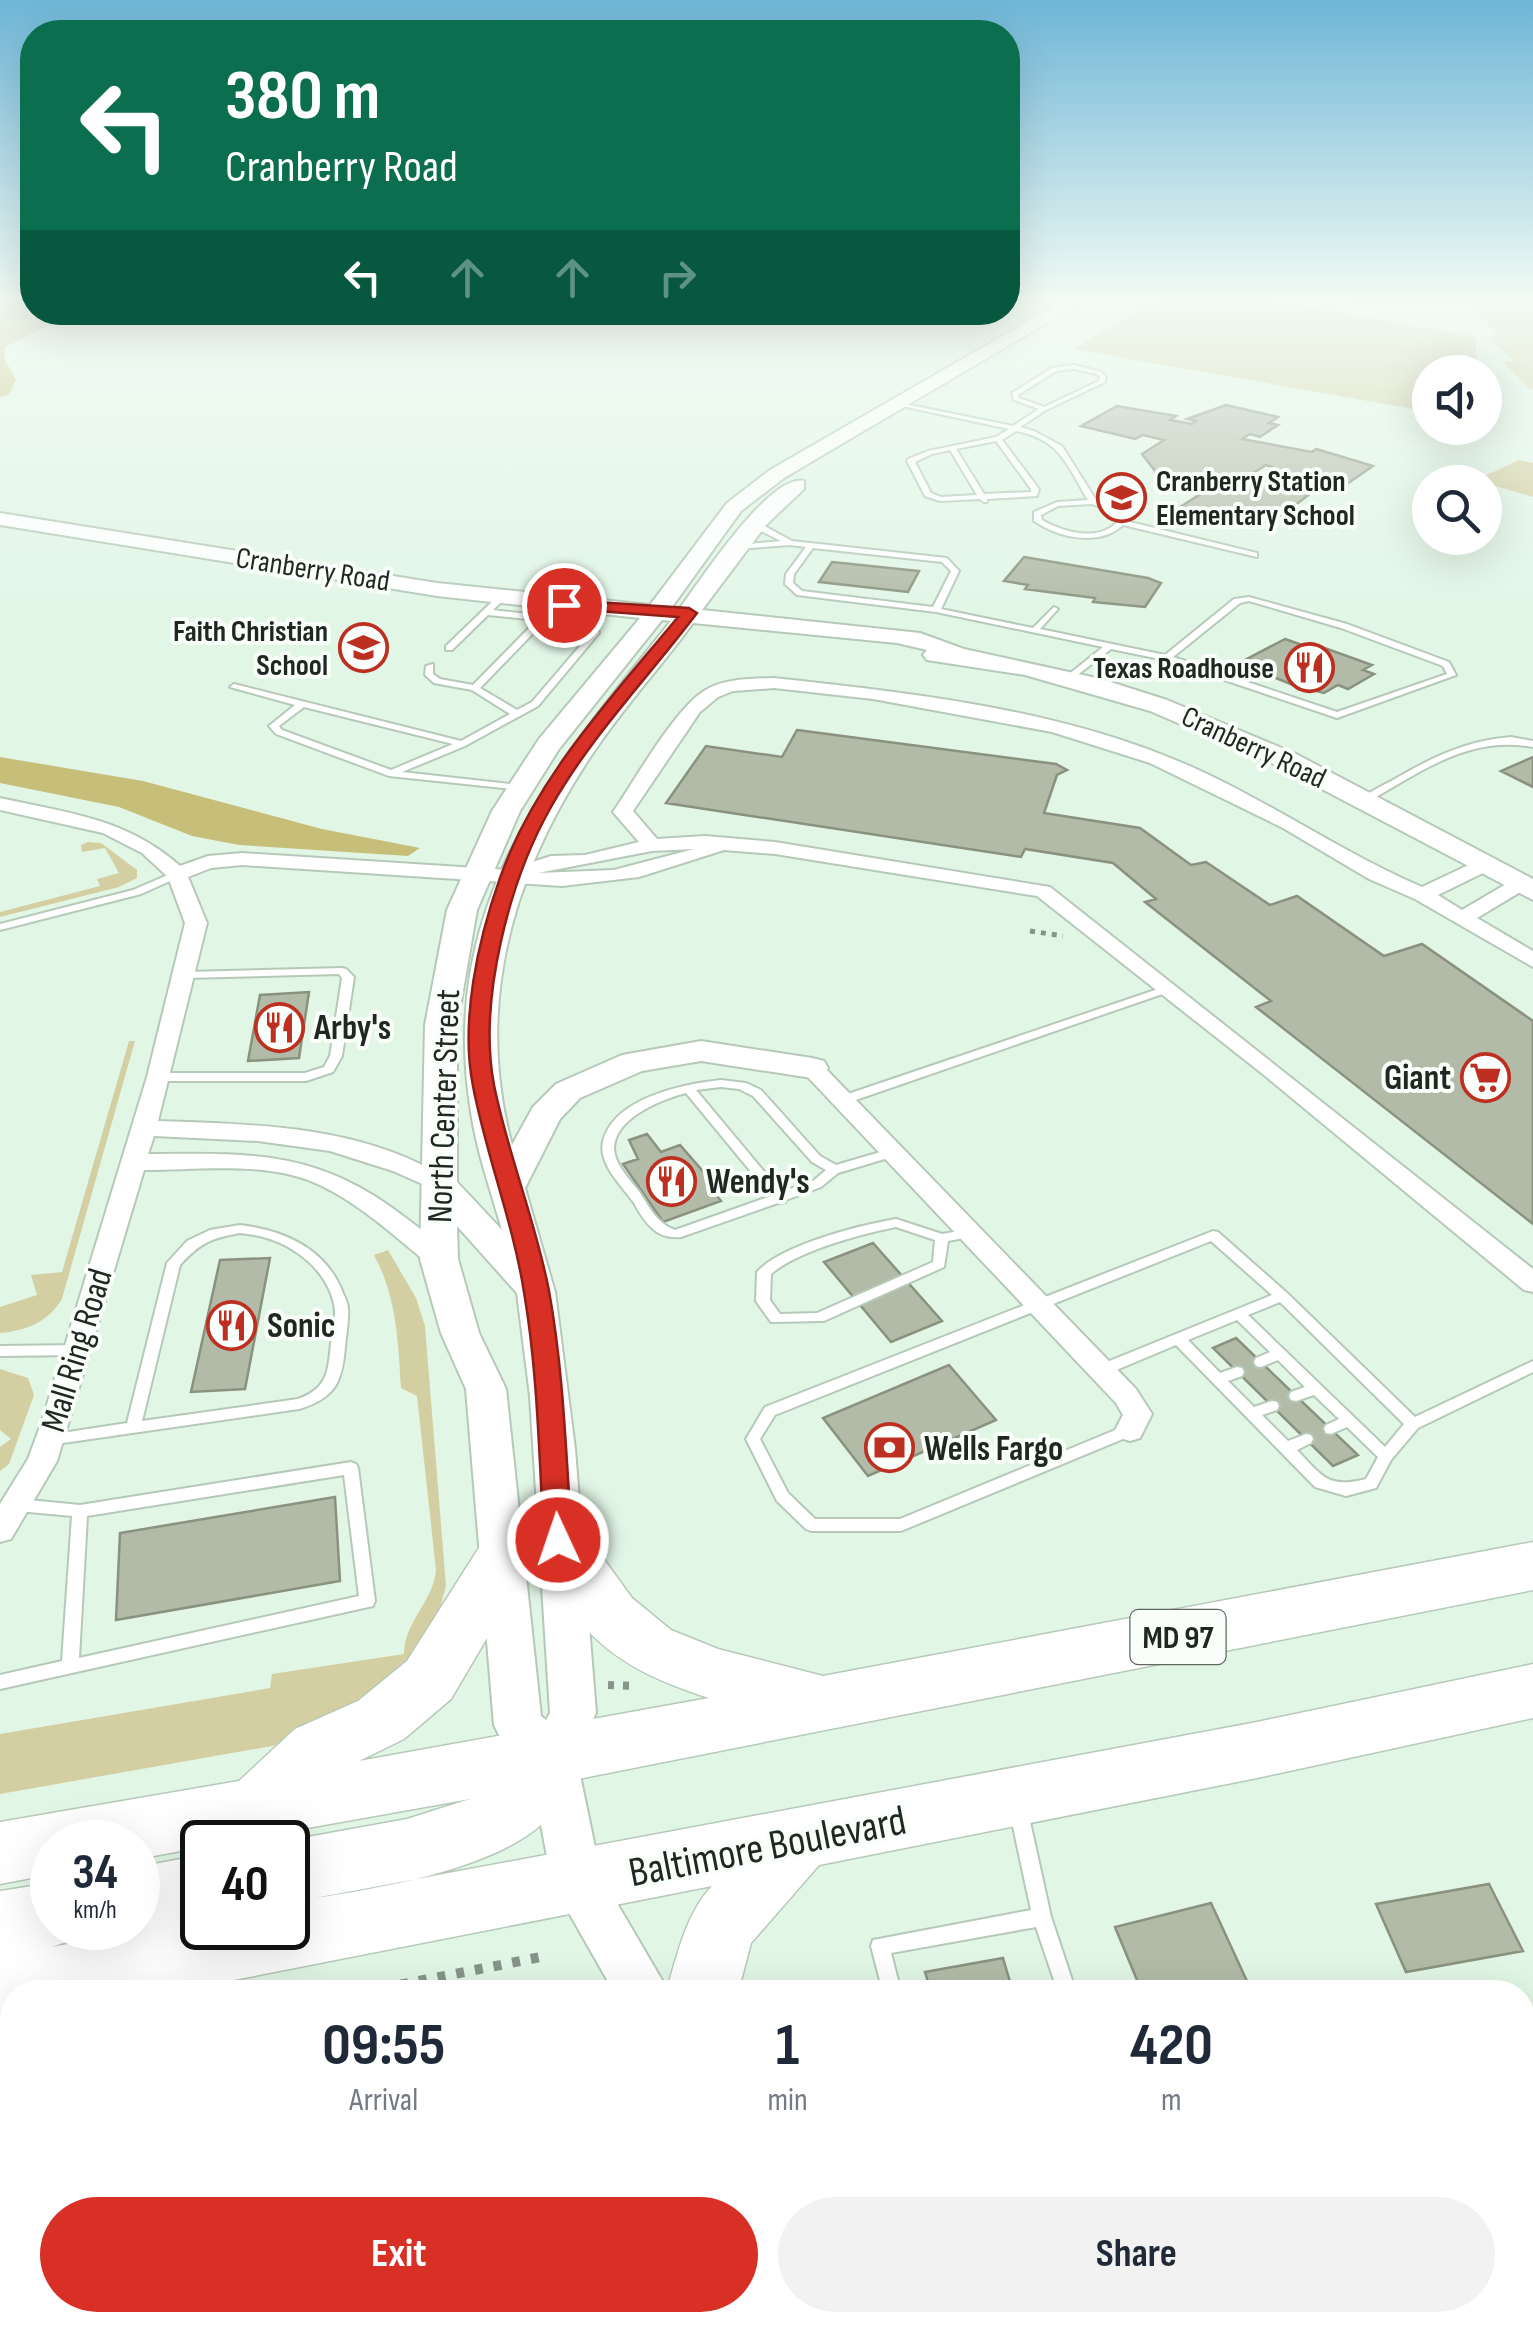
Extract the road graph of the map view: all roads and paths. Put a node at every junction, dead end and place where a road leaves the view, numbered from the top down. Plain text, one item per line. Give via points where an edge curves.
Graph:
1 (894, 405) edge
2 (906, 405) edge
3 (928, 405) edge
4 (1032, 405) edge
5 (1053, 405) edge
6 (923, 408) junction
7 (1044, 409) junction
8 (1017, 429) junction
9 (998, 439) junction
10 (952, 448) junction
11 (984, 500) junction
12 (1093, 502) junction
13 (0, 519) edge
14 (1123, 523) junction
15 (754, 524) junction
16 (790, 544) junction
17 (811, 545) junction
18 (740, 546) junction
19 (1254, 554) dead end
20 (493, 605) junction
21 (1054, 609) dead end
22 (936, 610) junction
23 (660, 616) junction
24 (543, 618) junction
25 (1036, 629) junction
26 (449, 648) dead end
27 (1108, 648) junction
28 (1167, 658) junction
29 (430, 666) dead end
30 (1071, 677) junction
31 (234, 686) dead end
32 (475, 688) junction
33 (302, 704) junction
34 (518, 715) junction
35 (462, 744) junction
36 (1533, 744) edge
37 (389, 773) junction
38 (520, 788) junction
39 (1364, 800) junction
40 (0, 804) edge
41 (652, 845) junction
42 (724, 845) junction
43 (1484, 865) junction
44 (176, 874) junction
45 (476, 875) junction
46 (510, 876) junction
47 (1526, 888) edge
48 (1422, 894) junction
49 (1461, 919) junction
50 (0, 927) edge
51 (1030, 931) dead end
52 (1044, 934) dead end
53 (1533, 960) edge
54 (186, 974) junction
55 (1170, 988) junction
56 (812, 1068) joint
57 (159, 1077) junction
58 (689, 1089) junction
59 (843, 1100) junction
60 (143, 1128) junction
61 (894, 1152) junction
62 (132, 1162) junction
63 (834, 1170) junction
64 (438, 1183) junction
65 (508, 1189) junction
66 (780, 1199) junction
67 (970, 1233) junction
68 (942, 1238) junction
69 (439, 1259) junction
70 (1533, 1284) edge
71 (536, 1290) junction
72 (1282, 1296) junction
73 (1040, 1306) junction
74 (1240, 1315) junction
75 (1179, 1340) junction
76 (78, 1350) junction
77 (0, 1351) edge
78 (1280, 1353) junction
79 (1261, 1362) dead end
80 (1533, 1366) edge
81 (1102, 1370) junction
82 (1238, 1372) dead end
83 (1217, 1380) junction
84 (1316, 1388) junction
85 (1296, 1396) dead end
86 (1272, 1406) dead end
87 (1251, 1413) junction
88 (1349, 1420) junction
89 (1413, 1424) junction
90 (133, 1428) junction
91 (1331, 1429) dead end
92 (1130, 1430) joint
93 (1306, 1439) dead end
94 (50, 1440) junction
95 (1286, 1449) junction
96 (1386, 1456) junction
97 (18, 1505) junction
98 (80, 1511) junction
99 (0, 1530) edge
100 (558, 1540) junction
101 (500, 1563) junction
102 (1533, 1566) edge
103 (70, 1667) junction
104 (0, 1682) edge
105 (1533, 1690) edge
106 (821, 1703) junction
107 (552, 1756) junction
108 (1015, 1796) junction
109 (257, 1808) junction
110 (160, 1825) edge
111 (800, 1838) junction
112 (30, 1848) edge
113 (0, 1853) edge
114 (310, 1867) edge
115 (578, 1883) junction
116 (1042, 1917) junction
117 (0, 1924) edge
118 (546, 1956) dead end
119 (54, 1970) edge
120 (424, 1980) edge
121 (636, 1980) edge
122 (705, 1980) edge
123 (889, 1980) edge
124 (1063, 1980) edge

1 - 23 street, North Center Street via 777,474 734,508
2 - 6 lane
3 - 6 street, North Center Street
4 - 7 lane
5 - 7 lane
6 - 8 lane
6 - 15 street, North Center Street via 810,475
7 - 8 lane
8 - 9 lane
8 - 12 lane via 1060,447
9 - 10 lane
9 - 11 lane via 1035,489 1027,498
10 - 11 lane
10 - 11 lane via 910,461 928,494
12 - 14 lane via 1120,512
12 - 14 lane via 1057,504 1037,514 1038,521 1086,535
13 - 20 street, Cranberry Road
14 - 19 lane
15 - 16 lane
15 - 18 street, North Center Street
16 - 17 lane
16 - 18 lane
17 - 22 lane via 953,564
17 - 22 lane via 790,574 789,584 800,593
18 - 23 street, North Center Street
20 - 23 street, Cranberry Road
20 - 24 lane
20 - 26 lane
21 - 25 lane
22 - 25 lane
23 - 30 street, Cranberry Road via 956,654
23 - 38 street, North Center Street via 548,745
23 - 46 street, North Center Street via 541,809
24 - 32 lane
24 - 34 lane via 582,622 595,633
25 - 27 lane
27 - 28 lane
27 - 30 lane
28 - 28 lane via 1336,715 1452,675 1446,664 1249,599 1237,601
29 - 32 lane via 429,675 438,681
30 - 39 street, Cranberry Road via 1196,719
31 - 33 lane
32 - 34 lane
33 - 35 lane
33 - 37 lane via 274,726 279,732
34 - 35 lane
35 - 37 lane
36 - 39 lane via 1482,740
37 - 38 lane
38 - 45 street, North Center Street
39 - 43 street, Cranberry Road
40 - 44 street, Mall Ring Road via 108,828 149,849
41 - 42 street
41 - 46 street
41 - 48 street via 623,812 694,708 730,686 774,683 981,712 1120,746 1203,780
42 - 46 street via 587,880
42 - 55 street via 1030,887 1054,897
43 - 47 street, Cranberry Road
43 - 48 street
44 - 45 street via 242,859
44 - 50 lane via 137,892
44 - 54 street, Mall Ring Road via 196,923
45 - 46 street
45 - 64 street, North Center Street via 444,995
46 - 65 street, North Center Street via 481,1019 482,1082
47 - 49 street
48 - 49 street
49 - 53 street
51 - 52 path
54 - 57 street, Mall Ring Road
54 - 57 lane via 342,971 348,977 336,1056 329,1069 306,1078
55 - 59 lane
55 - 70 street
56 - 59 street
56 - 65 street via 701,1051 622,1067 568,1091 545,1114
57 - 60 street, Mall Ring Road
58 - 63 lane via 714,1082 748,1085 816,1160
58 - 66 lane
58 - 66 lane via 624,1116 608,1146 656,1226 676,1234
59 - 61 street
60 - 62 street, Mall Ring Road
60 - 64 street via 304,1136 396,1160
61 - 63 lane
61 - 67 street
62 - 69 street via 251,1164 316,1173
62 - 76 street, Mall Ring Road
63 - 66 lane
64 - 69 street, North Center Street
64 - 71 street
65 - 71 street, North Center Street
67 - 68 lane
67 - 73 street
68 - 68 lane via 896,1223 858,1230 777,1262 764,1272 763,1301 776,1320 819,1318 940,1264
69 - 101 street, North Center Street via 460,1333 486,1389
71 - 100 street, North Center Street
72 - 73 lane via 1213,1235
72 - 74 lane
72 - 89 lane
73 - 81 street
73 - 92 lane via 770,1411 754,1439 782,1498 810,1525 900,1525
74 - 75 lane
74 - 78 lane
75 - 81 lane
75 - 83 lane
76 - 77 lane
76 - 94 street, Mall Ring Road
78 - 79 lane
78 - 84 lane
80 - 89 lane
81 - 92 street via 1138,1414
82 - 83 lane
83 - 87 lane
84 - 85 lane
84 - 88 lane
86 - 87 lane
87 - 95 lane
88 - 91 lane
88 - 96 lane
89 - 96 lane
90 - 90 lane via 299,1404 323,1394 336,1375 341,1303 328,1275 286,1239 245,1229 202,1235 185,1246 174,1263
90 - 94 lane
93 - 95 lane
94 - 97 street, Mall Ring Road
95 - 96 lane via 1320,1484 1346,1490 1372,1484
97 - 98 lane
97 - 99 street, Mall Ring Road
98 - 103 lane
98 - 103 lane via 351,1468 368,1601
100 - 106 highway via 592,1595 633,1638 659,1654
100 - 107 street, North Center Street via 573,1714
101 - 107 street, North Center Street via 518,1725
101 - 109 highway via 429,1680 380,1720 318,1748
102 - 106 highway, MD 97
103 - 104 lane
105 - 108 highway, Baltimore Boulevard
106 - 107 highway, MD 97
107 - 109 highway, MD 97
107 - 114 highway via 518,1805 482,1828
107 - 115 street
108 - 111 highway, Baltimore Boulevard
108 - 116 lane
109 - 110 highway, MD 97
111 - 115 highway, Baltimore Boulevard
111 - 122 highway via 721,1926
112 - 113 highway
115 - 119 highway, Baltimore Boulevard
115 - 121 street
116 - 123 lane via 880,1946
116 - 124 lane
117 - 119 highway, Baltimore Boulevard
118 - 120 path

